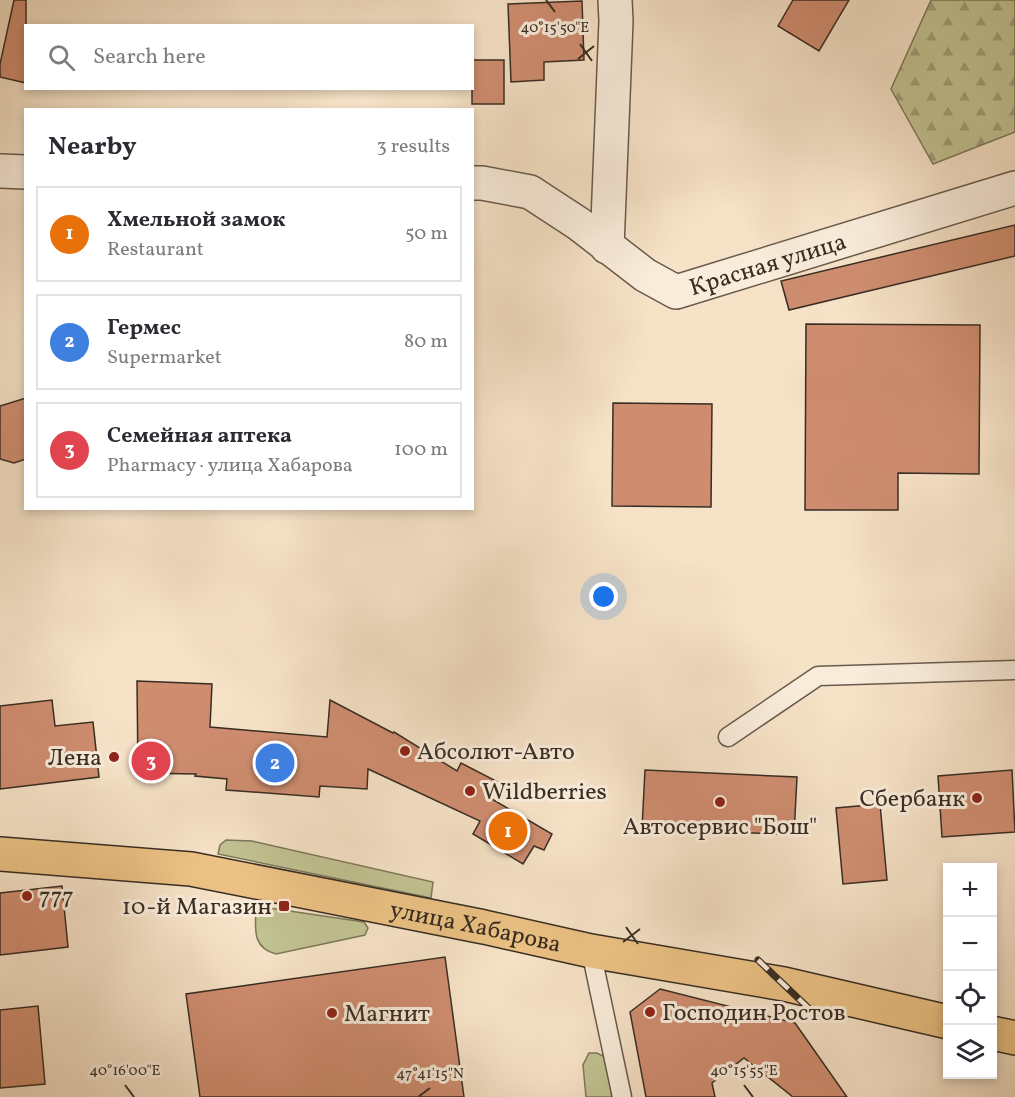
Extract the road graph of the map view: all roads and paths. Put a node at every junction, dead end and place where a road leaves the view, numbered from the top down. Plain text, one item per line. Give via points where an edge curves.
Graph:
1 (615, 0) edge
2 (0, 171) edge
3 (24, 172) edge
4 (474, 183) edge
5 (1015, 188) edge
6 (607, 247) junction
7 (1015, 670) edge
8 (728, 736) dead end
9 (0, 854) edge
10 (591, 951) junction
11 (943, 1021) edge
12 (997, 1034) edge
13 (1015, 1038) edge
14 (622, 1097) edge

1 - 6 street
2 - 3 street
4 - 6 street, Красная улица via 530,192
5 - 6 street, Красная улица via 676,292
7 - 8 lane via 818,676
9 - 10 main road, улица Хабарова via 191,869
10 - 11 main road, улица Хабарова via 784,984
10 - 14 lane
12 - 13 main road

